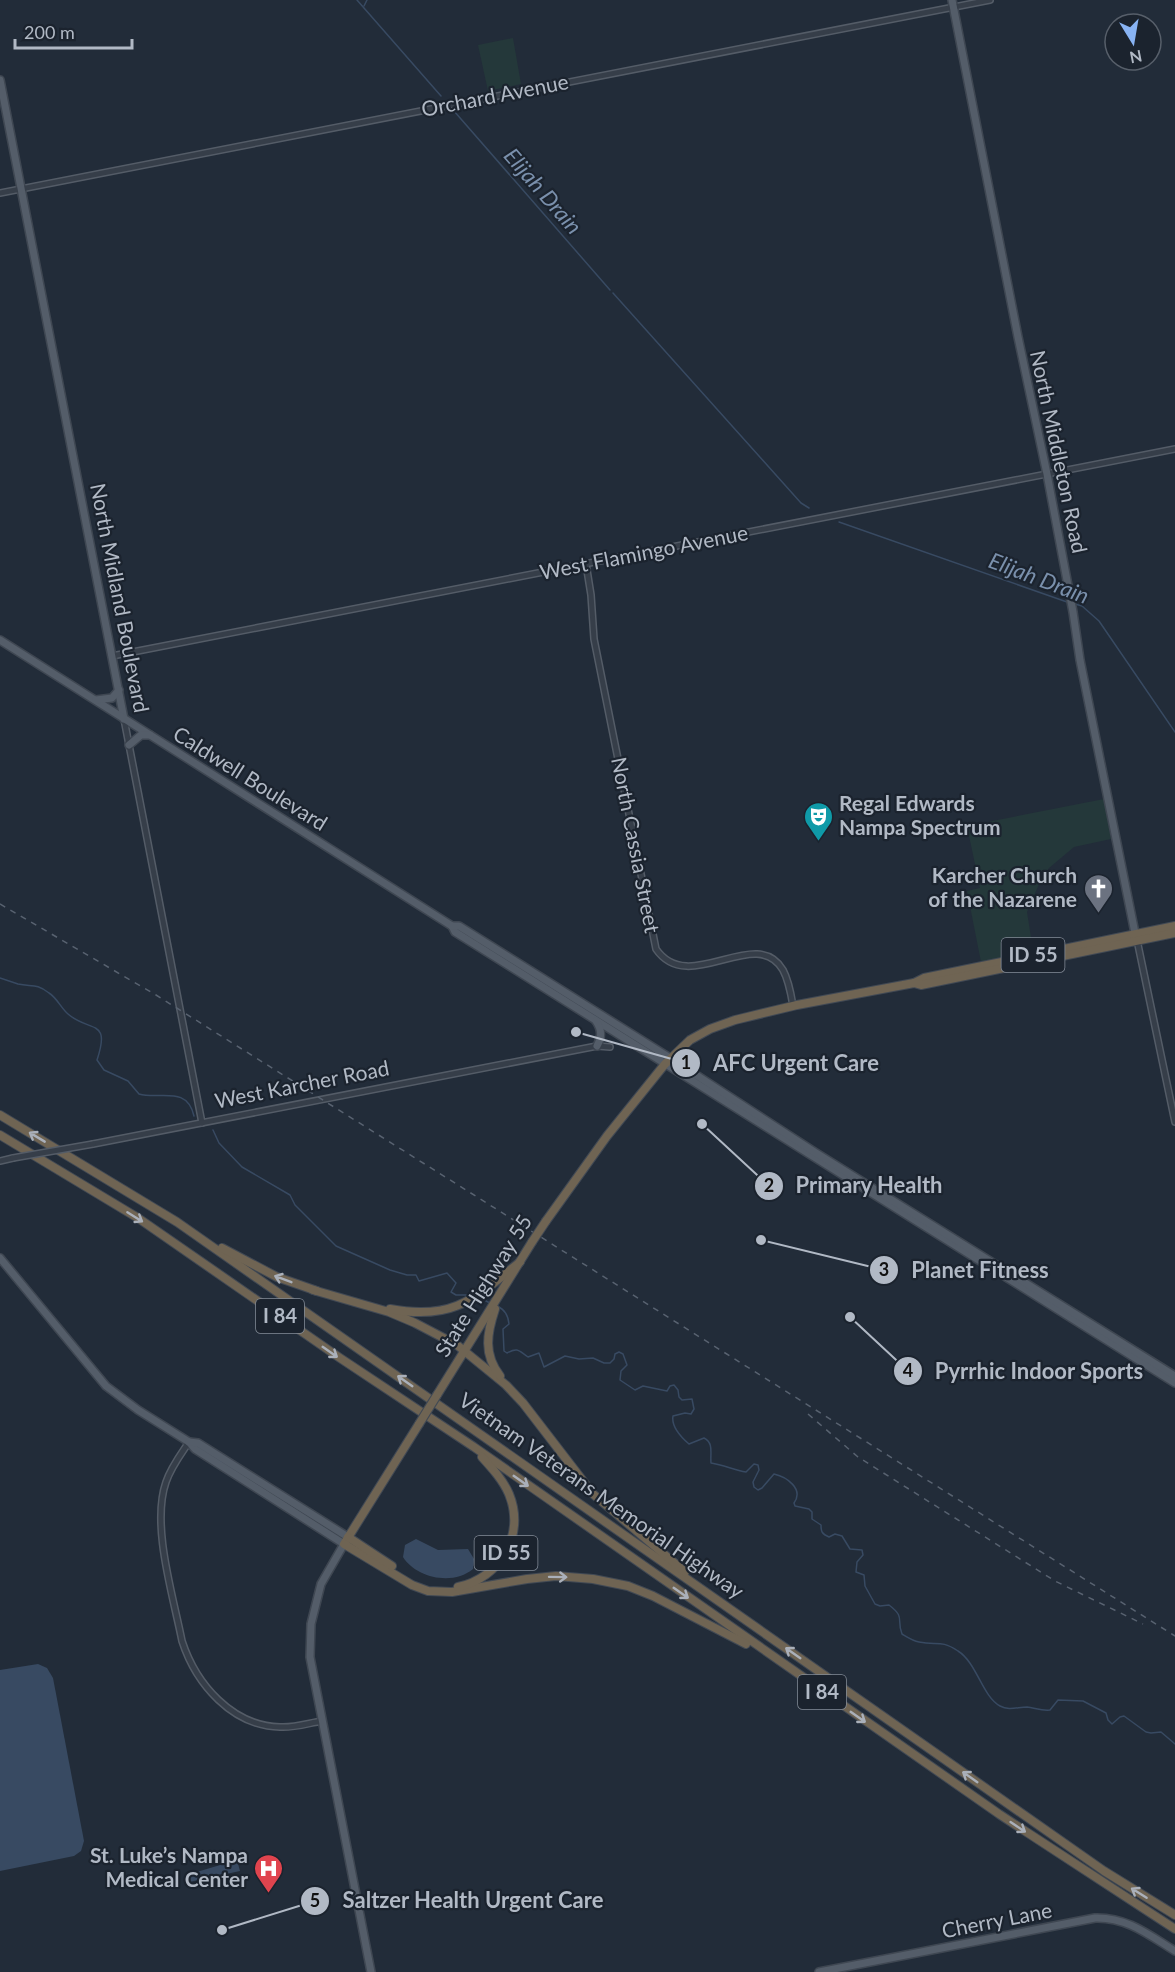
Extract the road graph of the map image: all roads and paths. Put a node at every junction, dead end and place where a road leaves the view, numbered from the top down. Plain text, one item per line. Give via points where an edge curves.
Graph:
1 (990, 0) edge
2 (952, 4) edge
3 (0, 80) edge
4 (22, 188) junction
5 (0, 193) edge
6 (1175, 449) edge
7 (1047, 474) junction
8 (586, 564) junction
9 (0, 640) edge
10 (112, 656) junction
11 (119, 690) junction
12 (96, 700) junction
13 (124, 719) junction
14 (150, 735) junction
15 (129, 745) junction
16 (452, 926) junction
17 (1175, 926) edge
18 (1175, 933) edge
19 (1136, 937) junction
20 (914, 983) junction
21 (793, 1006) junction
22 (594, 1019) junction
23 (597, 1046) junction
24 (610, 1047) dead end
25 (668, 1061) junction
26 (0, 1115) edge
27 (1175, 1122) edge
28 (202, 1123) junction
29 (778, 1132) junction
30 (0, 1135) edge
31 (0, 1161) edge
32 (177, 1222) junction
33 (0, 1258) edge
34 (520, 1262) junction
35 (313, 1290) junction
36 (498, 1299) junction
37 (464, 1352) junction
38 (1175, 1376) edge
39 (1175, 1383) edge
40 (189, 1442) junction
41 (553, 1443) junction
42 (474, 1447) junction
43 (248, 1482) junction
44 (278, 1493) junction
45 (346, 1540) junction
46 (728, 1607) junction
47 (783, 1665) junction
48 (322, 1721) junction
49 (1175, 1916) edge
50 (1175, 1929) edge
51 (1175, 1951) edge
52 (371, 1972) edge
53 (819, 1972) edge

1 - 2 street, Orchard Avenue
2 - 4 street, Orchard Avenue
2 - 7 main road, North Middleton Road
3 - 4 main road, North Midland Boulevard
4 - 5 street, Orchard Avenue
4 - 10 main road, North Midland Boulevard
6 - 7 street, West Flamingo Avenue
7 - 8 street, West Flamingo Avenue
7 - 19 main road, North Middleton Road
8 - 10 street, West Flamingo Avenue
8 - 21 street, North Cassia Street via 594,639 656,949 665,961 684,967 750,954 770,957 783,969
9 - 12 main road, Caldwell Boulevard
10 - 11 main road, North Midland Boulevard
11 - 12 main road via 112,698
11 - 13 main road, North Midland Boulevard
12 - 13 main road, Caldwell Boulevard
13 - 14 main road, Caldwell Boulevard
13 - 15 street, North Midland Boulevard
14 - 15 main road via 141,735
14 - 16 main road, Caldwell Boulevard
15 - 28 street, North Midland Boulevard
16 - 22 main road, Caldwell Boulevard via 455,932
16 - 25 main road, Caldwell Boulevard via 459,926
17 - 19 highway, ID 55
18 - 19 highway, ID 55
19 - 20 highway, ID 55
19 - 20 highway, ID 55 via 921,985
19 - 27 street, North Middleton Road
20 - 21 highway, ID 55
21 - 25 highway, ID 55 via 716,1026 690,1040
22 - 23 main road via 601,1035
22 - 25 main road, Caldwell Boulevard
23 - 24 street, West Karcher Road
23 - 28 street, West Karcher Road
25 - 29 main road, Caldwell Boulevard
25 - 34 highway, State Highway 55 / ID 55, bridge via 607,1136
32 -> 26 highway, Vietnam Veterans Memorial Highway / I 84
28 - 31 street, West Karcher Road, bridge
29 - 38 main road
29 - 39 main road
30 -> 42 highway, Vietnam Veterans Memorial Highway / I 84 via 138,1218
35 -> 32 highway, ID 55 via 260,1269
46 -> 32 highway, Vietnam Veterans Memorial Highway / I 84
33 - 40 main road via 106,1386
34 - 35 highway, ID 55 via 474,1299 444,1311 409,1312
34 - 36 highway, State Highway 55 / ID 55
35 - 37 highway via 389,1312
36 - 37 highway, State Highway 55 / ID 55
36 - 41 highway via 488,1335 489,1356 499,1375 525,1402
37 - 41 highway via 506,1385
37 - 45 highway, State Highway 55 / ID 55, bridge
40 - 43 main road
40 - 44 main road via 198,1443
40 - 48 street via 166,1481 160,1511 160,1530 187,1656 219,1701 249,1720 284,1728
41 - 46 highway via 593,1494
42 - 45 highway, ID 55 via 502,1481 514,1512 508,1549 481,1579 453,1588 428,1586
42 -> 47 highway, I 84
43 - 44 main road
43 - 45 main road
44 - 45 main road
45 -> 47 highway via 412,1585 428,1590 452,1592 556,1576 628,1586 710,1624
45 - 48 main road via 321,1584 311,1624 310,1657
49 -> 46 highway, Vietnam Veterans Memorial Highway / I 84 via 1104,1871
47 -> 50 highway, I 84 via 1017,1827
48 - 52 main road
51 - 53 main road, Cherry Lane via 1123,1921 1095,1918

